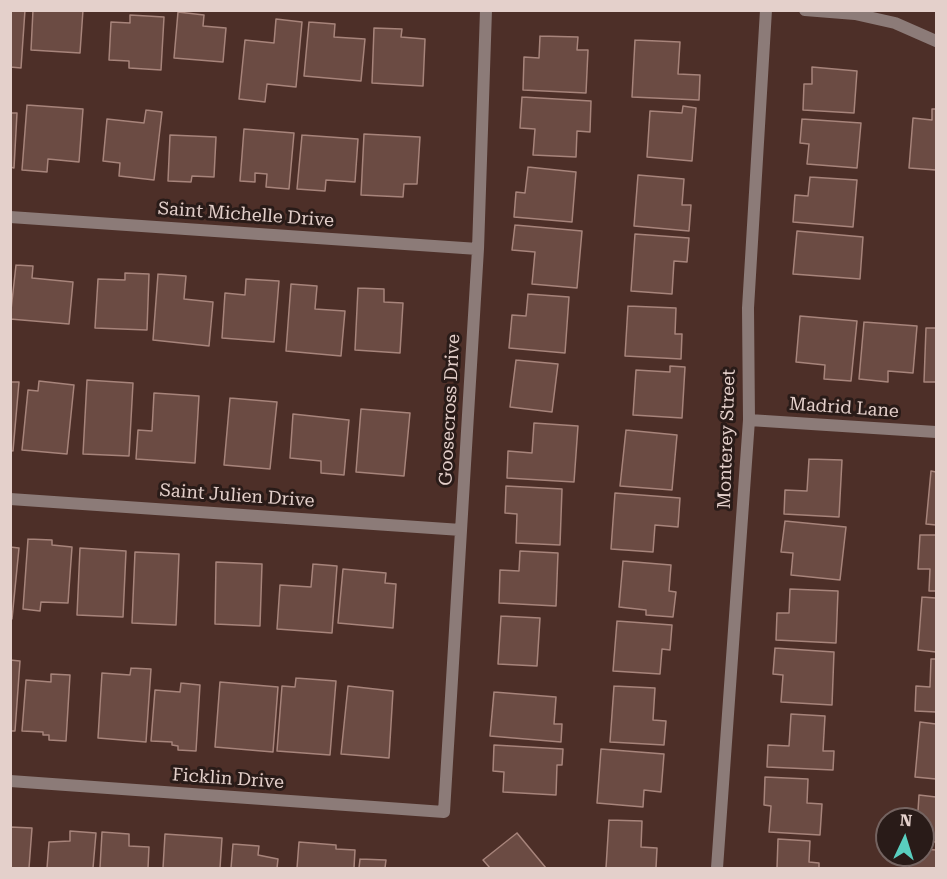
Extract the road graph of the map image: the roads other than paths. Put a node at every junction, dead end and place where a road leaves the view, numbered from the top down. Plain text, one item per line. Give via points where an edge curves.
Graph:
1 (486, 10) edge
2 (766, 10) edge
3 (805, 10) edge
4 (936, 41) edge
5 (10, 217) edge
6 (478, 249) junction
7 (749, 420) junction
8 (936, 432) edge
9 (10, 499) edge
10 (461, 530) junction
11 (10, 782) edge
12 (444, 812) joint
13 (717, 868) edge

1 - 6 street, Goosecross Drive
2 - 7 street, Monterey Street via 748,308
3 - 4 street via 855,14 895,23
5 - 6 street, Saint Michelle Drive
6 - 10 street, Goosecross Drive
7 - 8 street, Madrid Lane
7 - 13 street, Monterey Street
9 - 10 street, Saint Julien Drive
10 - 12 street, Goosecross Drive
11 - 12 street, Ficklin Drive

